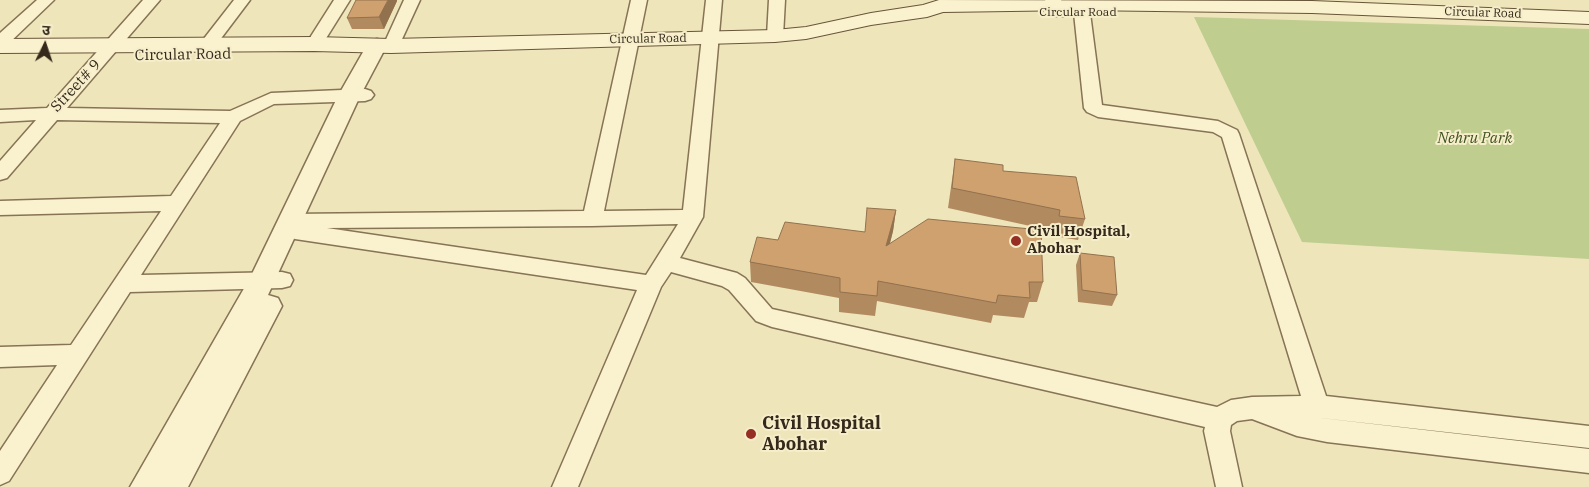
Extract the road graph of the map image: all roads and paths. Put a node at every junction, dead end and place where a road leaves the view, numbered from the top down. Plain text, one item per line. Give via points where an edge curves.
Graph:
1 (46, 0) edge
2 (152, 0) edge
3 (242, 0) edge
4 (342, 0) edge
5 (412, 0) edge
6 (639, 0) edge
7 (714, 0) edge
8 (777, 0) edge
9 (936, 6) edge
10 (1055, 6) edge
11 (1312, 7) edge
12 (1082, 13) junction
13 (1589, 18) edge
14 (1589, 25) edge
15 (775, 36) junction
16 (711, 38) junction
17 (631, 39) junction
18 (0, 42) edge
19 (314, 44) junction
20 (207, 45) junction
21 (0, 46) edge
22 (378, 46) junction
23 (108, 51) junction
24 (0, 56) edge
25 (357, 96) junction
26 (50, 114) junction
27 (0, 116) edge
28 (233, 117) junction
29 (0, 173) edge
30 (177, 202) junction
31 (0, 208) edge
32 (693, 217) junction
33 (592, 219) junction
34 (298, 226) junction
35 (666, 263) junction
36 (272, 280) junction
37 (123, 284) junction
38 (651, 284) junction
39 (77, 355) junction
40 (0, 357) edge
41 (1317, 406) junction
42 (1252, 408) junction
43 (1220, 419) junction
44 (1589, 437) edge
45 (1589, 461) edge
46 (0, 474) edge
47 (147, 487) edge
48 (171, 487) edge
49 (565, 487) edge
50 (1229, 487) edge

1 - 18 street
2 - 23 street, Street# 9
3 - 20 street
4 - 19 street
5 - 22 street
6 - 17 street
7 - 16 street
8 - 15 street
9 - 10 main road, Circular Road via 943,14
9 - 15 main road, Circular Road via 814,32
10 - 11 main road, Circular Road
10 - 12 main road, Circular Road
11 - 12 main road, Circular Road
11 - 13 main road, Circular Road
11 - 14 main road, Circular Road
12 - 41 street via 1093,108 1218,127 1230,134
15 - 16 main road, Circular Road
16 - 17 main road, Circular Road
16 - 32 street
17 - 22 main road, Circular Road
17 - 33 street
19 - 20 main road, Circular Road
19 - 22 main road, Circular Road
20 - 23 main road, Circular Road
21 - 23 main road, Circular Road
22 - 23 main road, Circular Road via 308,54
22 - 25 street
23 - 24 main road, Circular Road
23 - 26 street, Street# 9
25 - 28 street via 271,99
25 - 34 street
26 - 27 street
26 - 28 street
26 - 29 street, Street# 9
28 - 30 street
30 - 31 street
30 - 37 street
32 - 33 street
32 - 35 street
33 - 34 street
34 - 36 street
34 - 38 street
35 - 38 street
35 - 43 street via 729,279 764,315 772,318
36 - 37 street
36 - 47 street
36 - 48 street
37 - 39 street
38 - 49 street
39 - 40 street
39 - 46 street
41 - 42 street
41 - 44 street
42 - 43 street via 1231,411
42 - 45 street via 1297,425 1327,431
43 - 50 street via 1217,431

